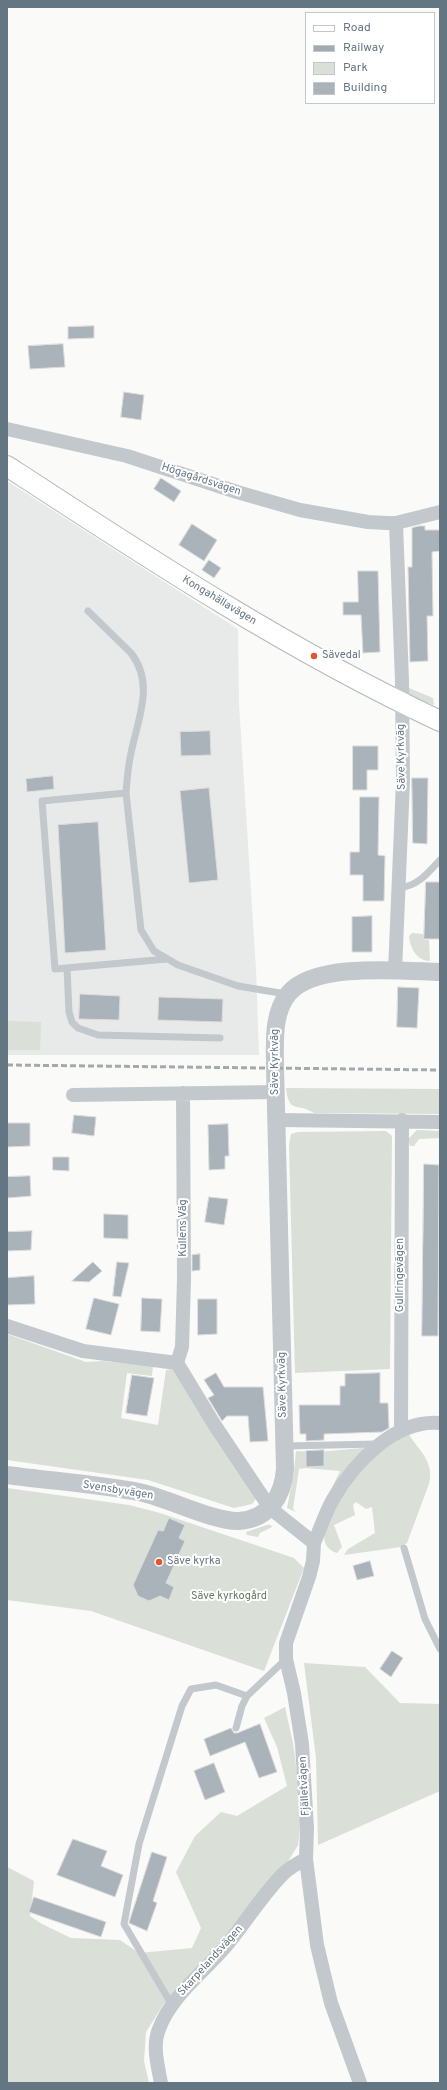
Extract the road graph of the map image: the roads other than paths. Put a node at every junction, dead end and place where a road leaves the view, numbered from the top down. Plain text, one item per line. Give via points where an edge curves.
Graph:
1 (7, 429) edge
2 (7, 466) edge
3 (440, 512) edge
4 (396, 523) junction
5 (88, 611) dead end
6 (401, 703) junction
7 (440, 721) edge
8 (126, 793) junction
9 (440, 860) edge
10 (399, 888) junction
11 (167, 958) junction
12 (67, 968) junction
13 (395, 971) junction
14 (440, 972) edge
15 (288, 994) junction
16 (220, 1038) dead end
17 (275, 1092) junction
18 (183, 1093) junction
19 (73, 1094) dead end
20 (277, 1120) junction
21 (402, 1120) junction
22 (440, 1122) edge
23 (7, 1326) edge
24 (177, 1363) junction
25 (440, 1423) edge
26 (401, 1430) junction
27 (381, 1444) junction
28 (284, 1446) junction
29 (7, 1475) edge
30 (270, 1508) junction
31 (314, 1543) junction
32 (404, 1548) dead end
33 (440, 1650) edge
34 (286, 1659) junction
35 (247, 1696) junction
36 (236, 1728) dead end
37 (306, 1859) junction
38 (172, 2005) junction
39 (161, 2083) edge
40 (360, 2083) edge

1 - 4 street, Högagårdsvägen via 122,454 300,510 368,522
2 - 6 main road, Kongahällavägen via 231,610
3 - 4 street, Högagårdsvägen
4 - 6 street
5 - 8 lane via 131,653 144,681 144,701 130,753
6 - 7 main road, Kongahällavägen
6 - 10 street, Säve Kyrkväg via 403,781
8 - 11 lane via 141,930 154,951
8 - 12 lane via 42,801 55,969
9 - 10 lane via 418,882 409,887
10 - 13 street, Säve Kyrkväg
11 - 12 lane
11 - 15 lane via 178,965 238,986
12 - 16 lane via 69,1012 72,1022 78,1028 98,1035
13 - 14 street
13 - 15 street, Säve Kyrkväg via 358,970 328,974 304,983
15 - 17 street, Säve Kyrkväg via 279,1012 275,1030
17 - 18 street
17 - 20 street, Säve Kyrkväg
18 - 19 street
18 - 24 street, Kullens Väg via 184,1279 182,1347
20 - 21 street
20 - 28 street, Säve Kyrkväg
21 - 22 street
21 - 26 street, Gullringevägen
23 - 24 street via 83,1352
24 - 30 street
25 - 26 street, Fjälletvägen via 427,1422
26 - 27 street, Fjälletvägen
27 - 28 lane
27 - 31 street, Fjälletvägen via 359,1463 343,1483 331,1502
28 - 30 street, Säve Kyrkväg via 285,1469 282,1486 279,1497
29 - 30 street, Svensbyvägen via 144,1493 208,1514 239,1521 259,1516
30 - 31 street
31 - 34 street, Fjälletvägen via 310,1577 286,1642
32 - 33 lane via 425,1619
34 - 35 lane
34 - 37 street, Fjälletvägen via 302,1744
35 - 36 lane
35 - 38 lane via 216,1685 191,1689 182,1706 139,1844 124,1924
37 - 38 street, Skarpelandsvägen via 291,1867 279,1878 224,1948
37 - 40 street, Fjälletvägen via 317,1945 328,1992
38 - 39 street, Skarpelandsvägen via 160,2025 157,2038

